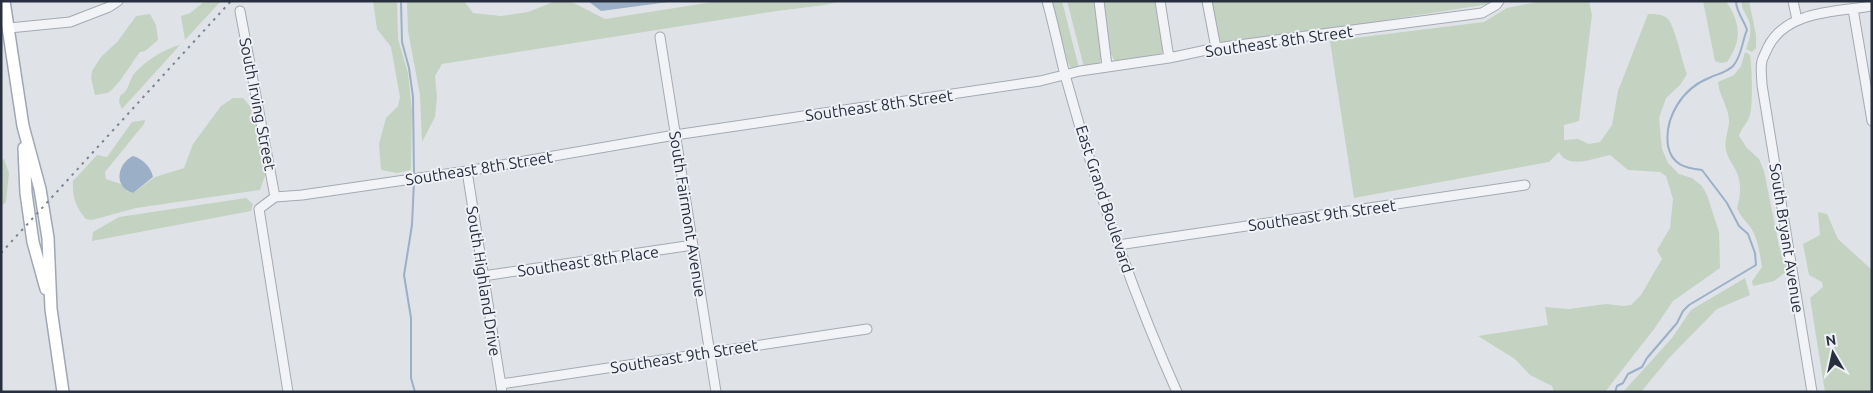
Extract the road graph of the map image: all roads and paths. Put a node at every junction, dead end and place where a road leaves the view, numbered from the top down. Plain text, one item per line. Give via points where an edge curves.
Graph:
1 (4, 1) edge
2 (118, 1) edge
3 (1048, 1) edge
4 (1099, 1) edge
5 (1160, 1) edge
6 (1207, 1) edge
7 (1499, 1) edge
8 (1793, 1) edge
9 (1872, 6) edge
10 (1853, 9) junction
11 (240, 11) dead end
12 (1797, 20) junction
13 (8, 28) junction
14 (660, 37) dead end
15 (1216, 48) junction
16 (1169, 58) junction
17 (1108, 66) junction
18 (1065, 74) junction
19 (1872, 121) edge
20 (675, 135) junction
21 (467, 171) junction
22 (1525, 185) dead end
23 (275, 197) junction
24 (693, 245) junction
25 (1118, 245) junction
26 (483, 276) junction
27 (866, 329) dead end
28 (710, 352) junction
29 (501, 388) edge
30 (63, 392) edge
31 (288, 392) edge
32 (716, 392) edge
33 (1177, 392) edge
34 (1812, 392) edge

1 - 13 main road
2 - 13 street via 70,22
3 - 18 street, East Grand Boulevard
4 - 17 street
5 - 16 street
6 - 15 street
7 - 15 street, Southeast 8th Street via 1482,12
8 - 12 street
9 - 10 street
10 - 12 street
10 - 19 street
11 - 23 street, South Irving Street
12 - 34 street, South Bryant Avenue via 1771,42 1762,61 1762,85
13 - 30 main road via 23,126 40,189 48,238 51,309
14 - 20 street, South Fairmont Avenue
15 - 16 street, Southeast 8th Street
16 - 17 street, Southeast 8th Street
17 - 18 street, Southeast 8th Street
18 - 20 street, Southeast 8th Street
18 - 25 street, East Grand Boulevard
20 - 21 street, Southeast 8th Street
20 - 24 street, South Fairmont Avenue
21 - 23 street, Southeast 8th Street
21 - 26 street, South Highland Drive
22 - 25 street, Southeast 9th Street
23 - 31 street via 259,209
24 - 26 street, Southeast 8th Place
24 - 28 street, South Fairmont Avenue
25 - 33 street, East Grand Boulevard
26 - 29 street, South Highland Drive
27 - 28 street, Southeast 9th Street
28 - 29 street, Southeast 9th Street
28 - 32 street, South Fairmont Avenue

